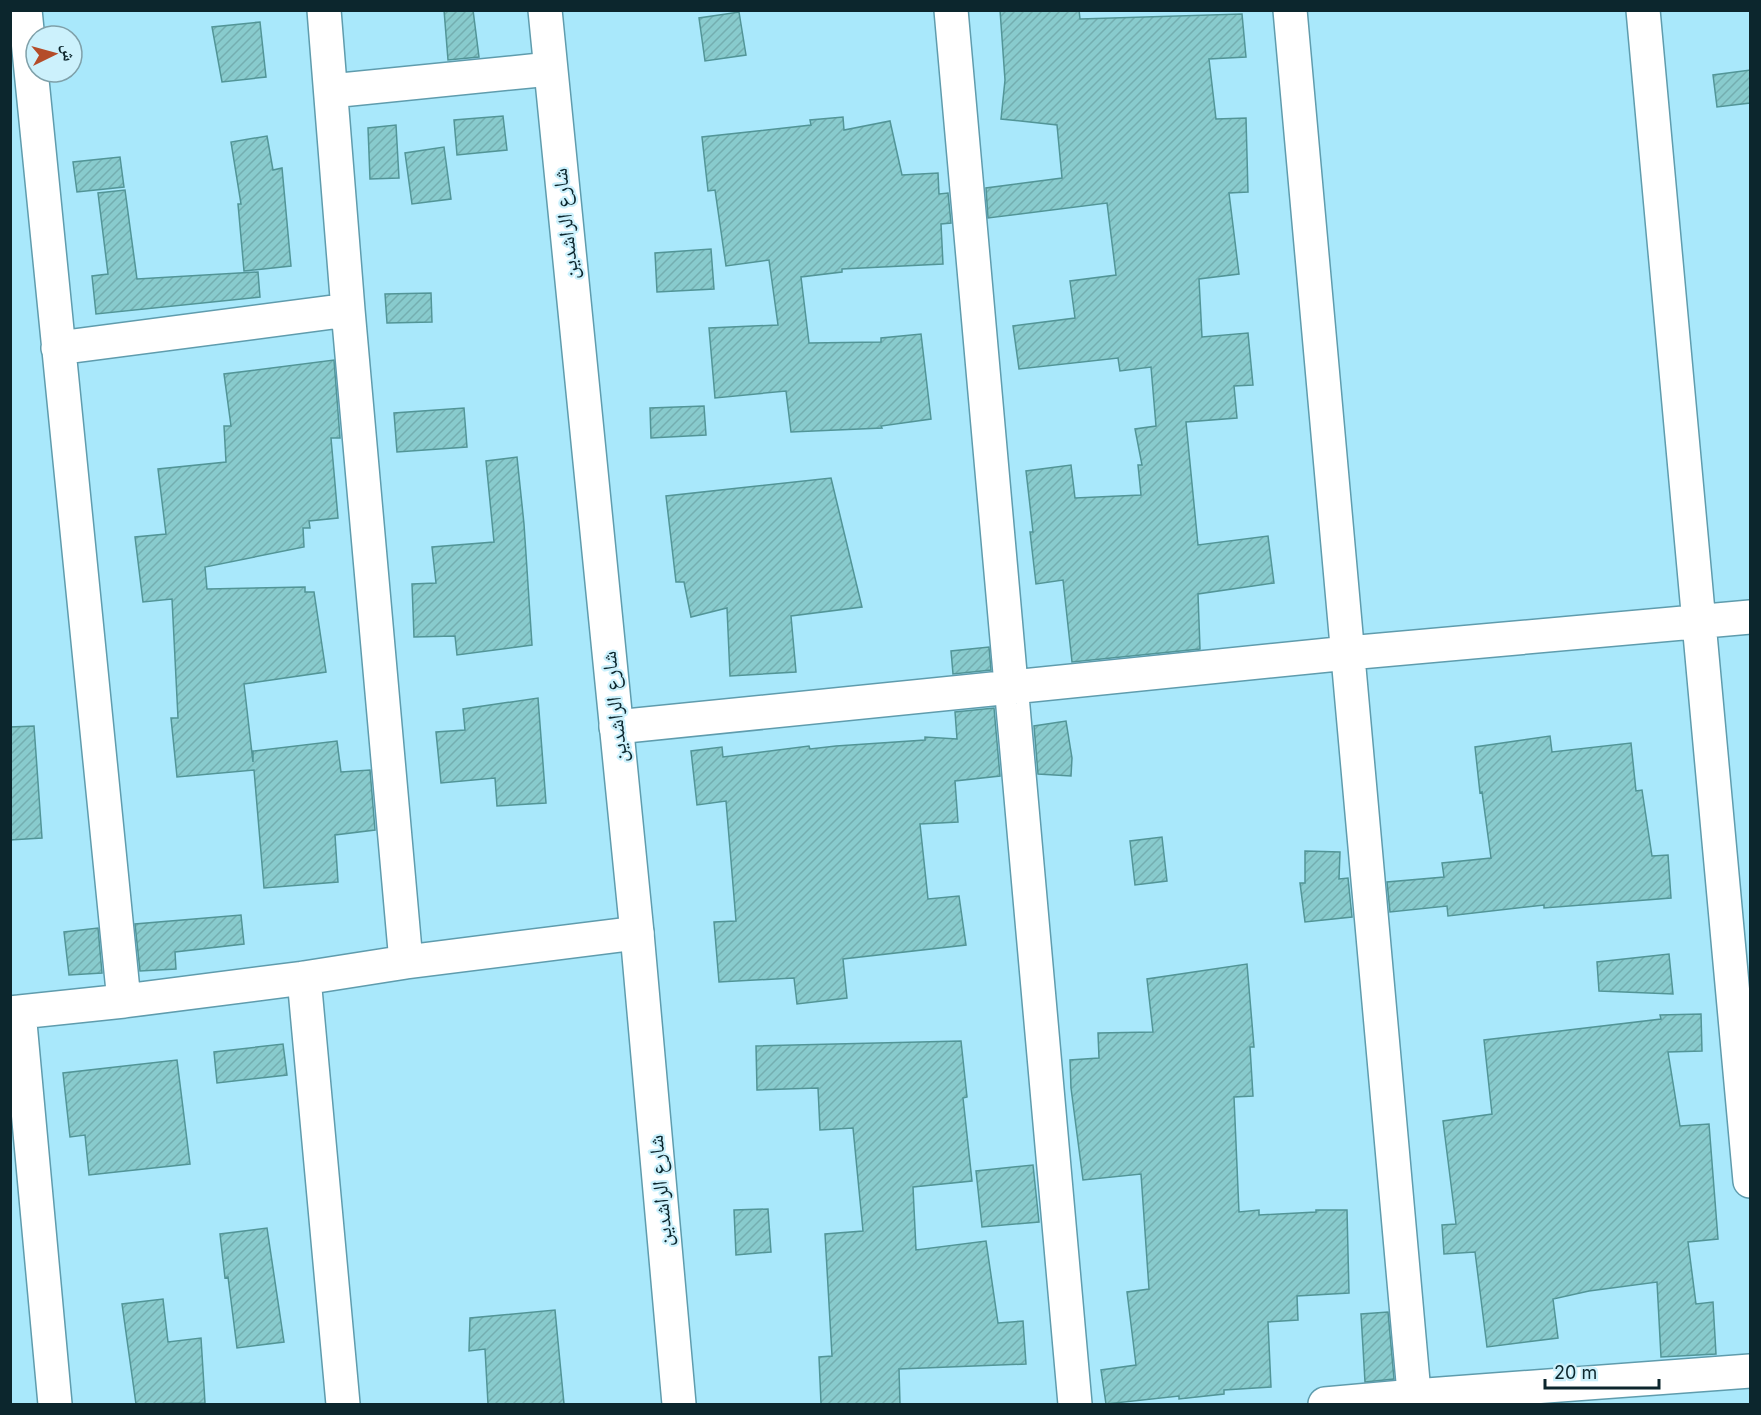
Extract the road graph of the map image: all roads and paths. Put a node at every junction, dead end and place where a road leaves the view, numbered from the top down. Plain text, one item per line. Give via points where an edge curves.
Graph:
1 (25, 10) edge
2 (324, 10) edge
3 (544, 10) edge
4 (951, 10) edge
5 (1290, 10) edge
6 (1643, 10) edge
7 (550, 69) junction
8 (331, 91) junction
9 (348, 310) junction
10 (58, 348) junction
11 (1750, 617) edge
12 (1698, 621) junction
13 (1348, 653) junction
14 (1010, 687) junction
15 (616, 727) junction
16 (637, 933) junction
17 (406, 962) junction
18 (304, 978) junction
19 (123, 1001) junction
20 (15, 1013) edge
21 (1750, 1181) edge
22 (1750, 1371) edge
23 (1415, 1400) edge
24 (55, 1404) edge
25 (343, 1404) edge
26 (679, 1404) edge
27 (1075, 1404) edge
28 (1325, 1404) edge

1 - 10 street
2 - 8 street
3 - 7 street, شارع الراشدين
4 - 14 street
5 - 13 street
6 - 12 street
7 - 8 street
7 - 15 street, شارع الراشدين
8 - 9 street
9 - 10 street
9 - 17 street
10 - 19 street
11 - 12 street
12 - 13 street
12 - 21 street
13 - 14 street
13 - 23 street
14 - 15 street
14 - 27 street
15 - 16 street, شارع الراشدين
16 - 17 street
16 - 26 street, شارع الراشدين
17 - 18 street
18 - 19 street
18 - 25 street
19 - 20 street
20 - 24 street
22 - 23 street
23 - 28 street

